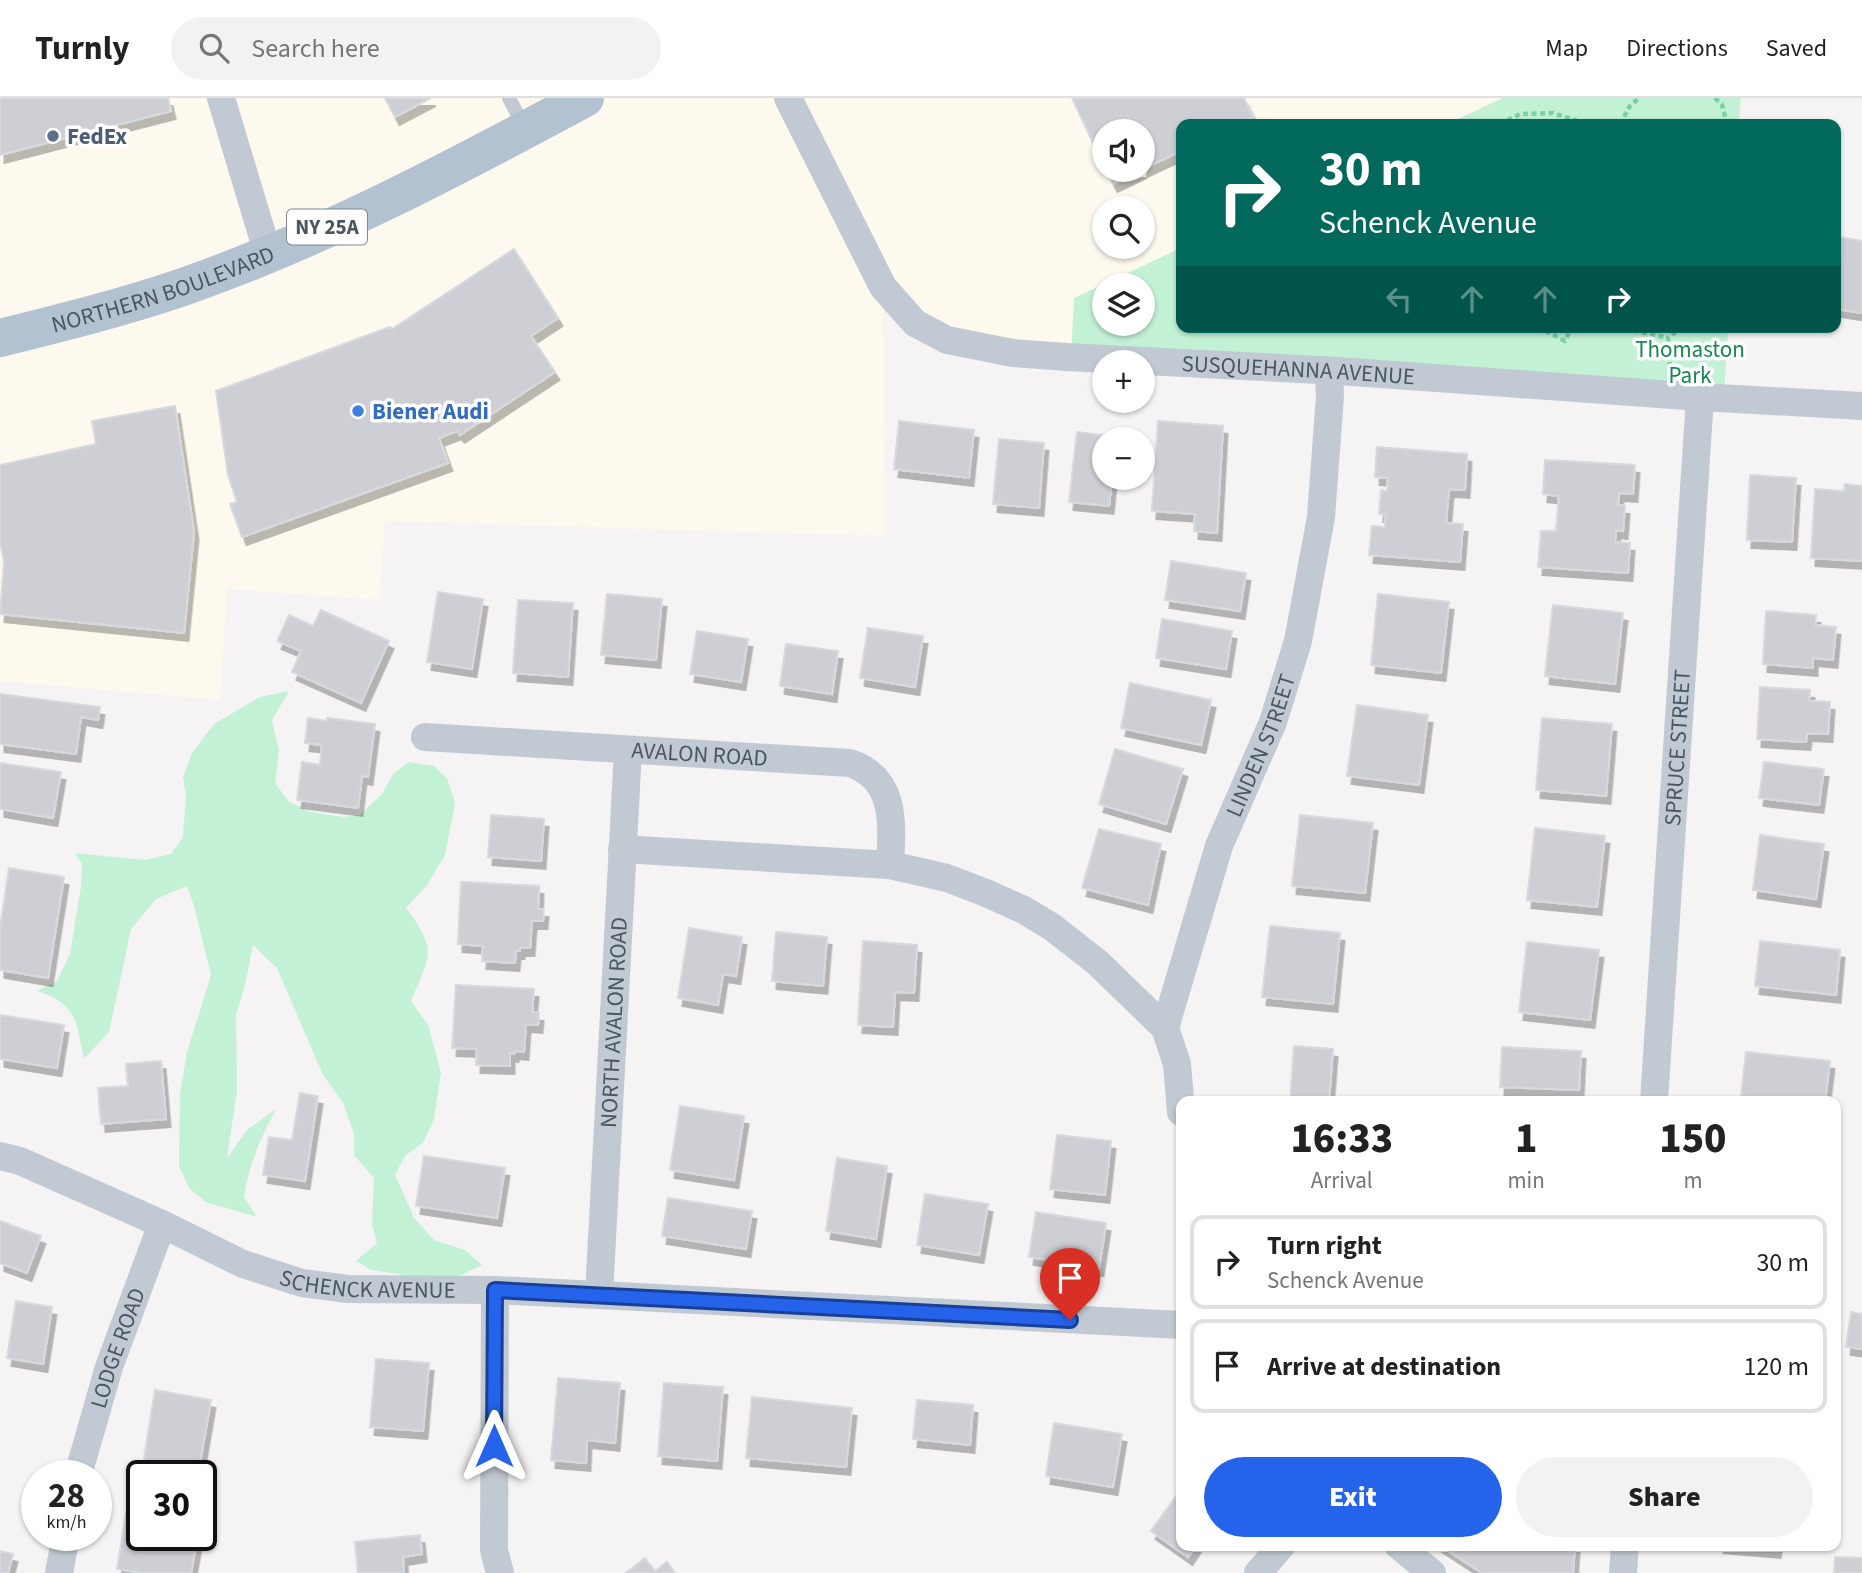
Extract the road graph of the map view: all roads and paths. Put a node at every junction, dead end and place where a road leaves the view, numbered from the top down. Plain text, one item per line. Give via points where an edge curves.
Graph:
1 (221, 98) edge
2 (585, 98) edge
3 (788, 98) edge
4 (1639, 98) edge
5 (1715, 98) edge
6 (517, 114) edge
7 (1510, 119) edge
8 (1572, 119) edge
9 (1623, 119) edge
10 (1726, 119) edge
11 (268, 254) junction
12 (1550, 333) edge
13 (1569, 333) edge
14 (1645, 333) edge
15 (1674, 333) edge
16 (0, 338) edge
17 (1668, 338) junction
18 (1329, 371) junction
19 (1686, 396) junction
20 (1862, 407) edge
21 (425, 737) dead end
22 (628, 750) junction
23 (622, 849) junction
24 (890, 865) junction
25 (1165, 1028) junction
26 (1180, 1096) edge
27 (1654, 1096) edge
28 (0, 1156) edge
29 (162, 1224) junction
30 (495, 1290) junction
31 (599, 1295) junction
32 (1176, 1325) edge
33 (82, 1460) edge
34 (63, 1551) edge
35 (1277, 1551) edge
36 (1405, 1551) edge
37 (1625, 1551) edge
38 (59, 1573) edge
39 (500, 1573) edge
40 (1258, 1573) edge
41 (1432, 1573) edge
42 (1623, 1573) edge

1 - 11 street
2 - 6 main road, NORTHERN BOULEVARD / NY 25A
3 - 18 street, SUSQUEHANNA AVENUE via 883,287 915,323 947,340 1013,353
4 - 9 path
5 - 10 path
6 - 11 main road, NORTHERN BOULEVARD / NY 25A via 403,193
7 - 8 path via 1520,114 1553,113
11 - 16 main road, NORTHERN BOULEVARD / NY 25A via 157,295
12 - 13 path via 1565,341
14 - 17 path
15 - 17 path
17 - 19 path
18 - 19 street, SUSQUEHANNA AVENUE
18 - 25 street, LINDEN STREET via 1321,517 1298,641 1273,722 1219,846
19 - 20 street, SUSQUEHANNA AVENUE
19 - 27 street, SPRUCE STREET
21 - 22 street, AVALON ROAD
22 - 23 street, NORTH AVALON ROAD
22 - 24 street, AVALON ROAD via 850,763 867,769 882,786 889,807
23 - 24 street
23 - 31 street, NORTH AVALON ROAD
24 - 25 street via 947,878 1024,910 1098,963
25 - 26 street via 1177,1064
28 - 29 street, SCHENCK AVENUE
29 - 30 street, SCHENCK AVENUE via 243,1264 302,1283 348,1289
29 - 33 street, LODGE ROAD via 109,1367
30 - 31 street, SCHENCK AVENUE
30 - 39 street via 494,1550
31 - 32 street, SCHENCK AVENUE
34 - 38 street
35 - 40 street
36 - 41 street
37 - 42 street

